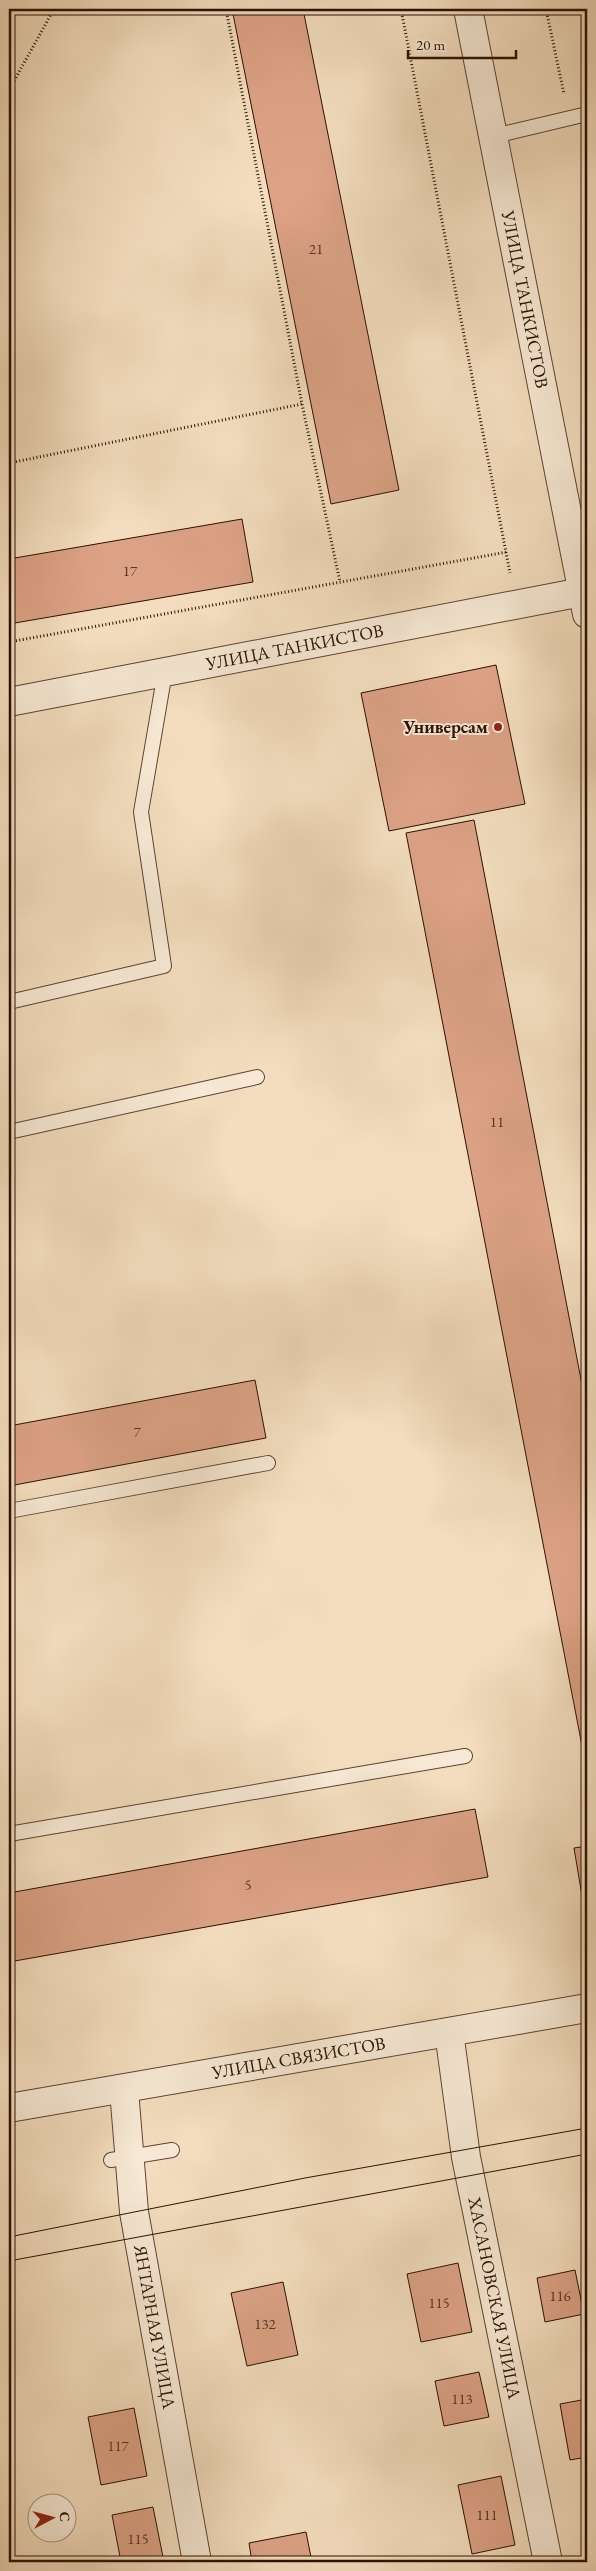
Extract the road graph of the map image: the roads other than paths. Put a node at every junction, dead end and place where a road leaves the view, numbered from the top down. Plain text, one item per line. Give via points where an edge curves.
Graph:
1 (468, 9) edge
2 (587, 114) edge
3 (494, 136) junction
4 (585, 603) edge
5 (165, 672) junction
6 (9, 702) edge
7 (9, 1002) edge
8 (257, 1077) dead end
9 (9, 1132) edge
10 (268, 1463) dead end
11 (9, 1511) edge
12 (465, 1756) dead end
13 (9, 1834) edge
14 (587, 2008) edge
15 (449, 2032) junction
16 (124, 2090) junction
17 (9, 2108) edge
18 (172, 2150) dead end
19 (120, 2158) junction
20 (197, 2562) edge
21 (548, 2562) edge

1 - 3 street, УЛИЦА ТАНКИСТОВ
2 - 3 lane
3 - 4 street, УЛИЦА ТАНКИСТОВ
4 - 5 street, УЛИЦА ТАНКИСТОВ via 516,604
5 - 6 street, УЛИЦА ТАНКИСТОВ
5 - 7 lane via 141,812 164,966
8 - 9 lane
10 - 11 lane
12 - 13 lane
14 - 15 street, УЛИЦА СВЯЗИСТОВ
15 - 16 street, УЛИЦА СВЯЗИСТОВ
15 - 21 street, ХАСАНОВСКАЯ УЛИЦА via 466,2158
16 - 17 street, УЛИЦА СВЯЗИСТОВ
16 - 19 street, ЯНТАРНАЯ УЛИЦА
18 - 19 lane
19 - 20 street, ЯНТАРНАЯ УЛИЦА via 135,2220

